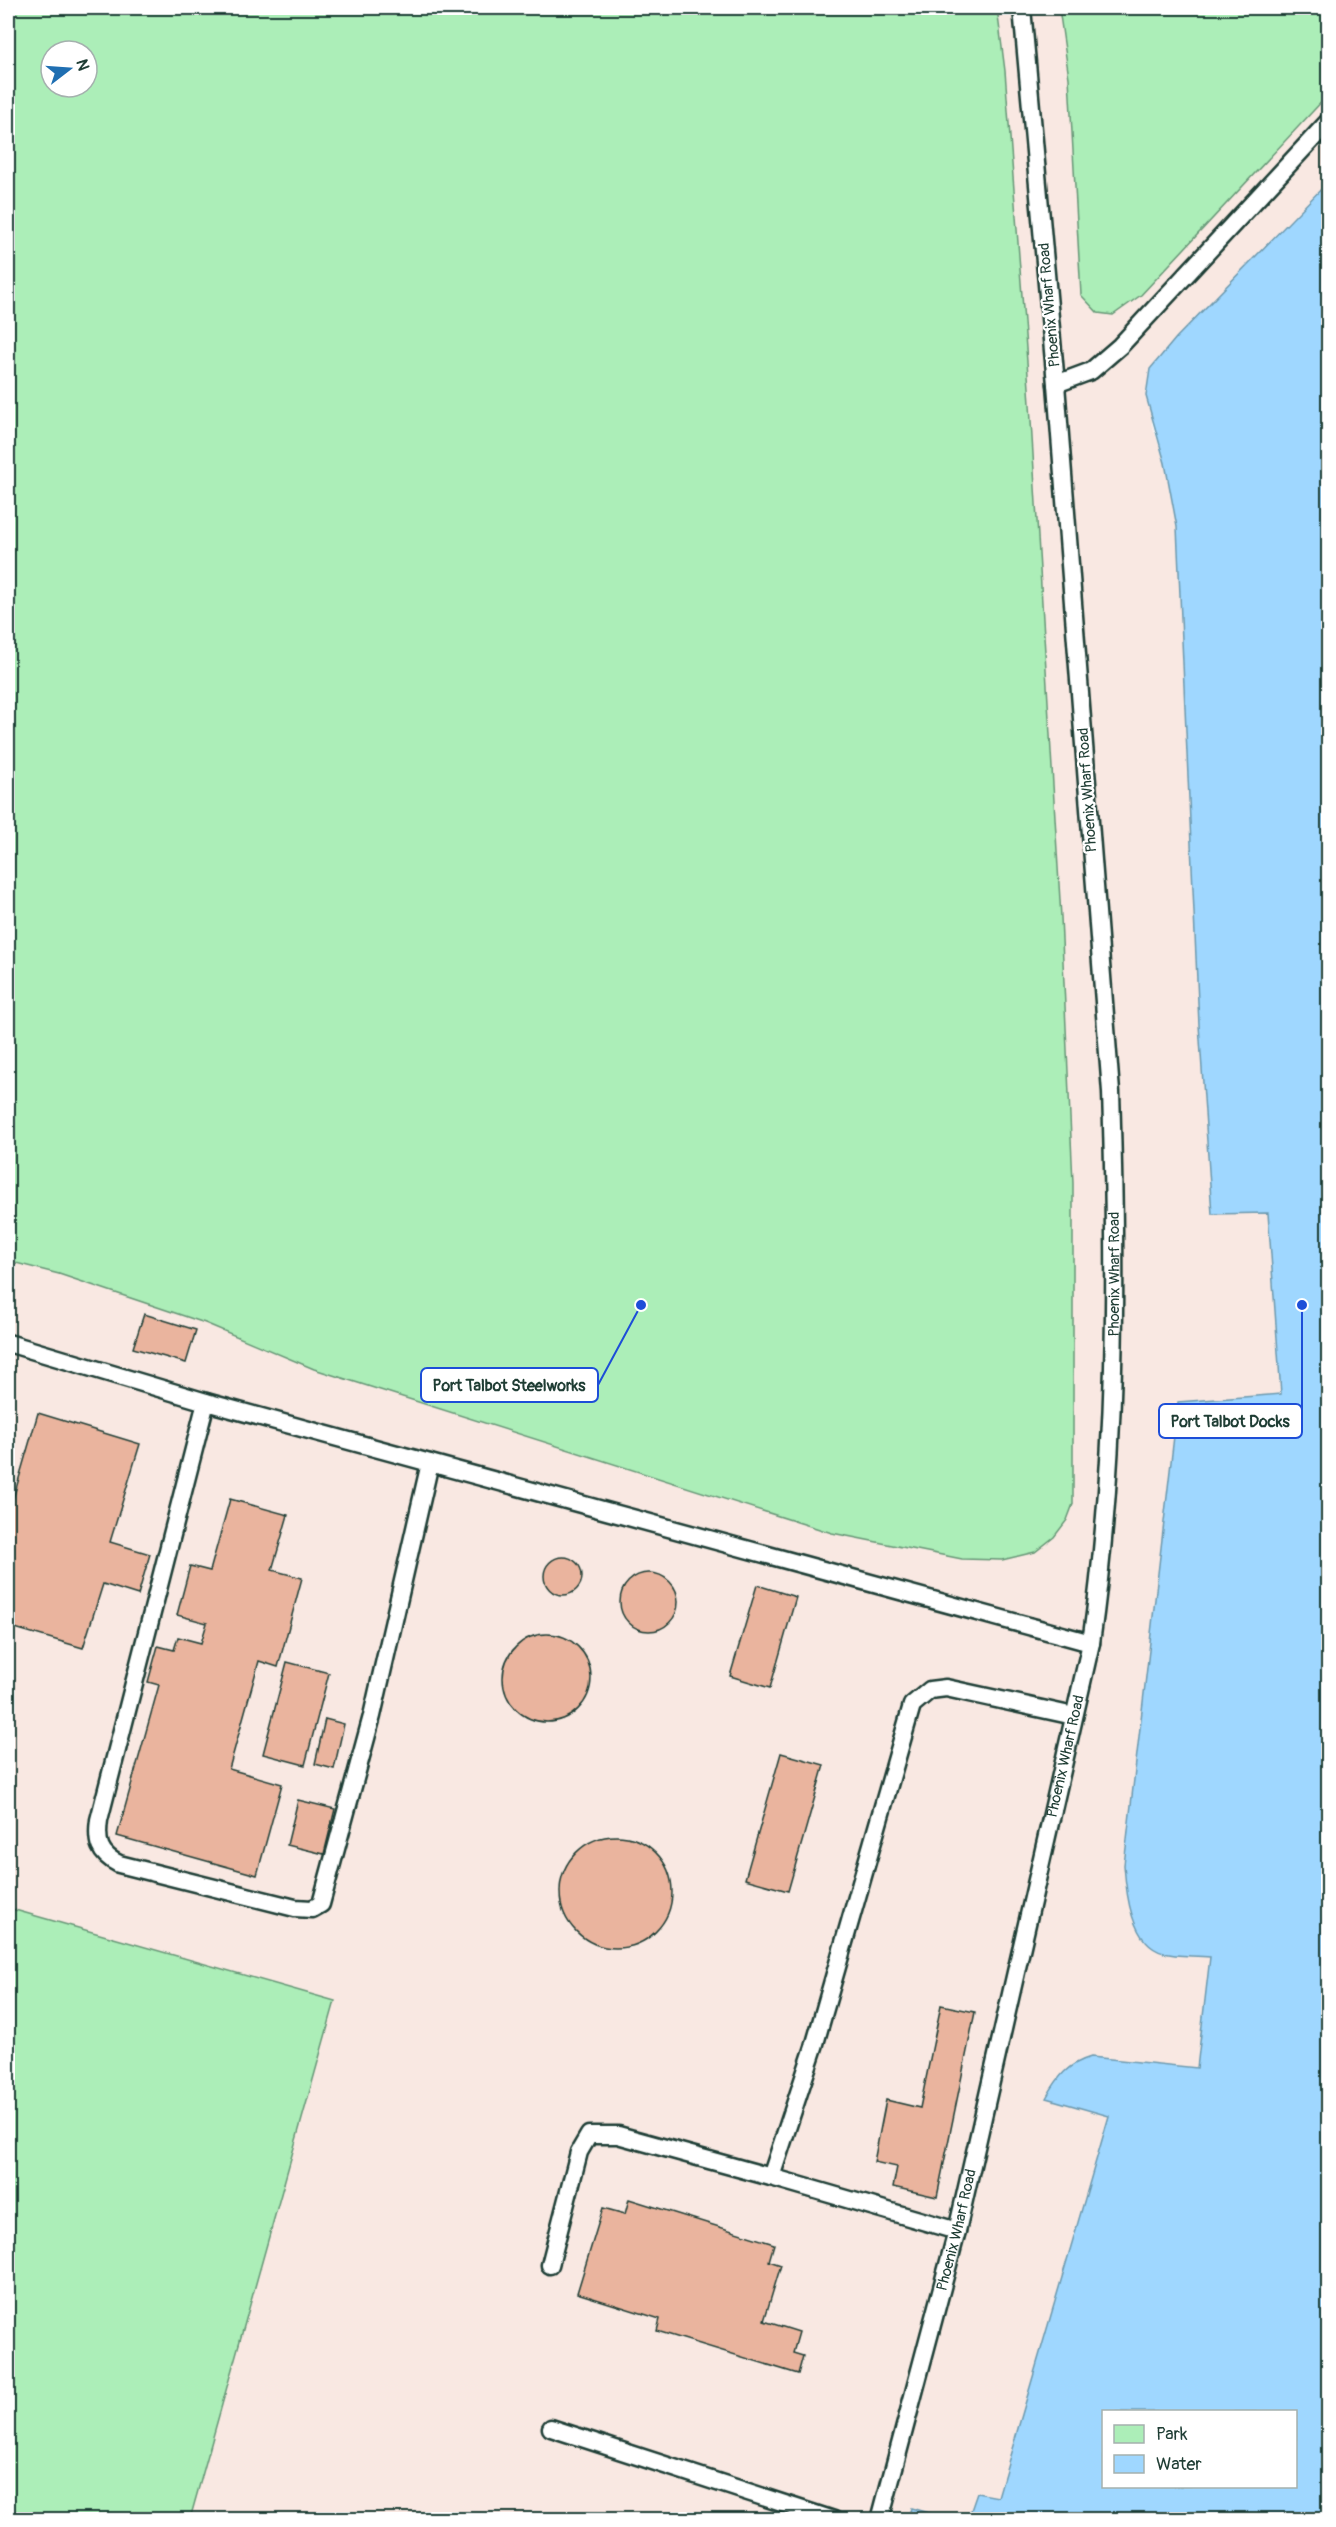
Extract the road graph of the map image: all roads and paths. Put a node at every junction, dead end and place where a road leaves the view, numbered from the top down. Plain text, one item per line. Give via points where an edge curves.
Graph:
1 (1022, 8) edge
2 (1329, 122) edge
3 (1056, 384) junction
4 (8, 1343) edge
5 (206, 1402) junction
6 (430, 1463) junction
7 (1091, 1643) junction
8 (1074, 1716) junction
9 (771, 2177) junction
10 (957, 2232) junction
11 (550, 2265) dead end
12 (551, 2428) dead end
13 (834, 2520) edge
14 (880, 2520) edge

1 - 3 lane, Phoenix Wharf Road
2 - 3 lane via 1120,346 1091,371
3 - 7 lane, Phoenix Wharf Road via 1111,1092 1114,1197 1115,1369 1111,1451
4 - 5 lane
5 - 6 lane
5 - 6 lane via 99,1820 99,1848 119,1864 295,1908 312,1909 321,1904 377,1695
6 - 7 lane
7 - 8 lane, Phoenix Wharf Road
8 - 9 lane via 946,1688 923,1693 912,1705 814,2047
8 - 10 lane, Phoenix Wharf Road
9 - 10 lane
9 - 11 lane via 618,2135 590,2135 579,2151
10 - 14 lane, Phoenix Wharf Road
12 - 13 lane

